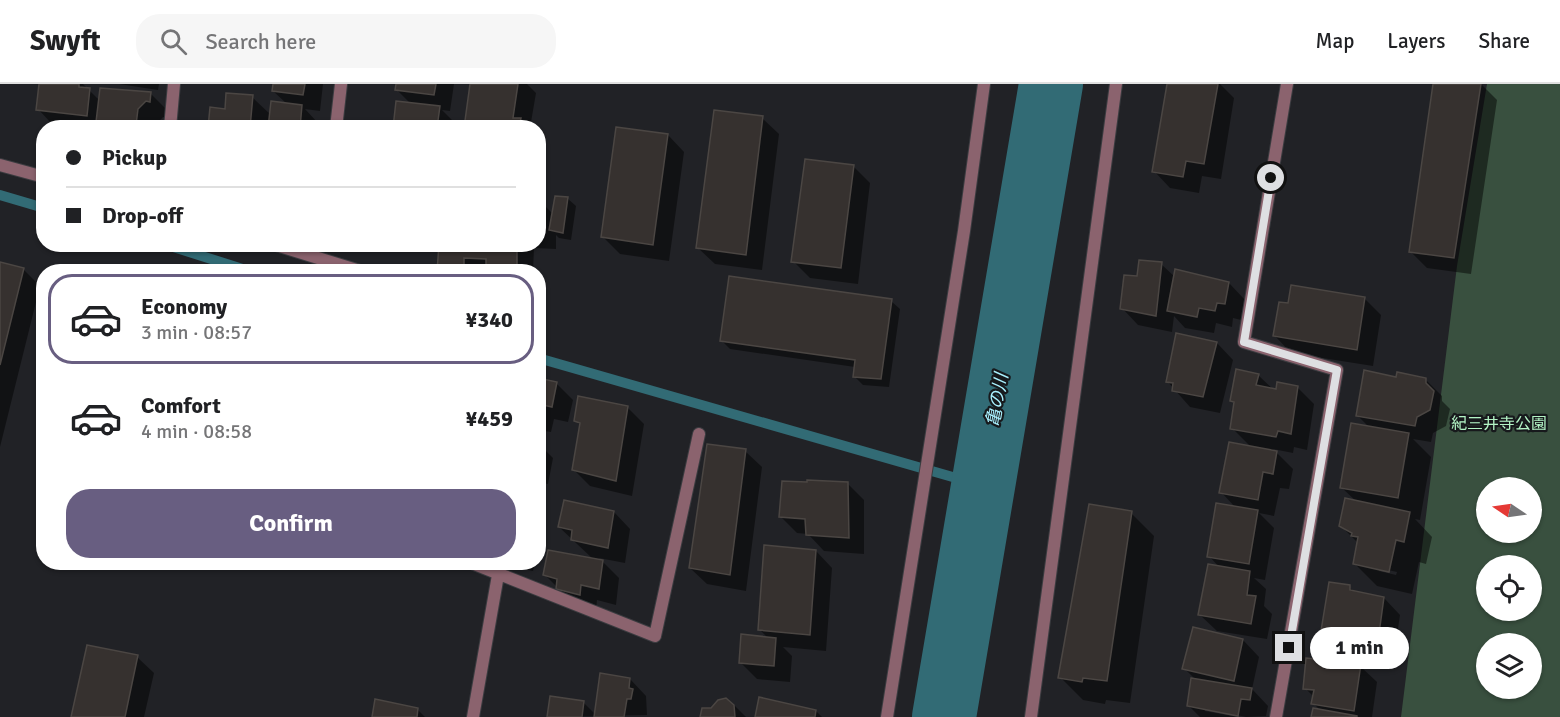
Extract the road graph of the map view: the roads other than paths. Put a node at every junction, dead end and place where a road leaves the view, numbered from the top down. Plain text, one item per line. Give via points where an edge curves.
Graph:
1 (174, 84) edge
2 (341, 84) edge
3 (984, 84) edge
4 (1116, 84) edge
5 (1287, 84) edge
6 (171, 120) edge
7 (337, 120) edge
8 (0, 165) edge
9 (36, 175) edge
10 (299, 252) edge
11 (323, 252) edge
12 (322, 259) junction
13 (338, 264) edge
14 (699, 434) dead end
15 (487, 570) edge
16 (498, 575) junction
17 (473, 717) edge
18 (888, 717) edge
19 (1031, 717) edge
20 (1276, 717) edge

1 - 6 street
2 - 7 street
3 - 18 street
4 - 19 street
5 - 20 street via 1244,342 1337,370
8 - 9 street
10 - 12 street
11 - 12 street
12 - 13 street
14 - 16 street via 655,636
15 - 16 street
16 - 17 street

